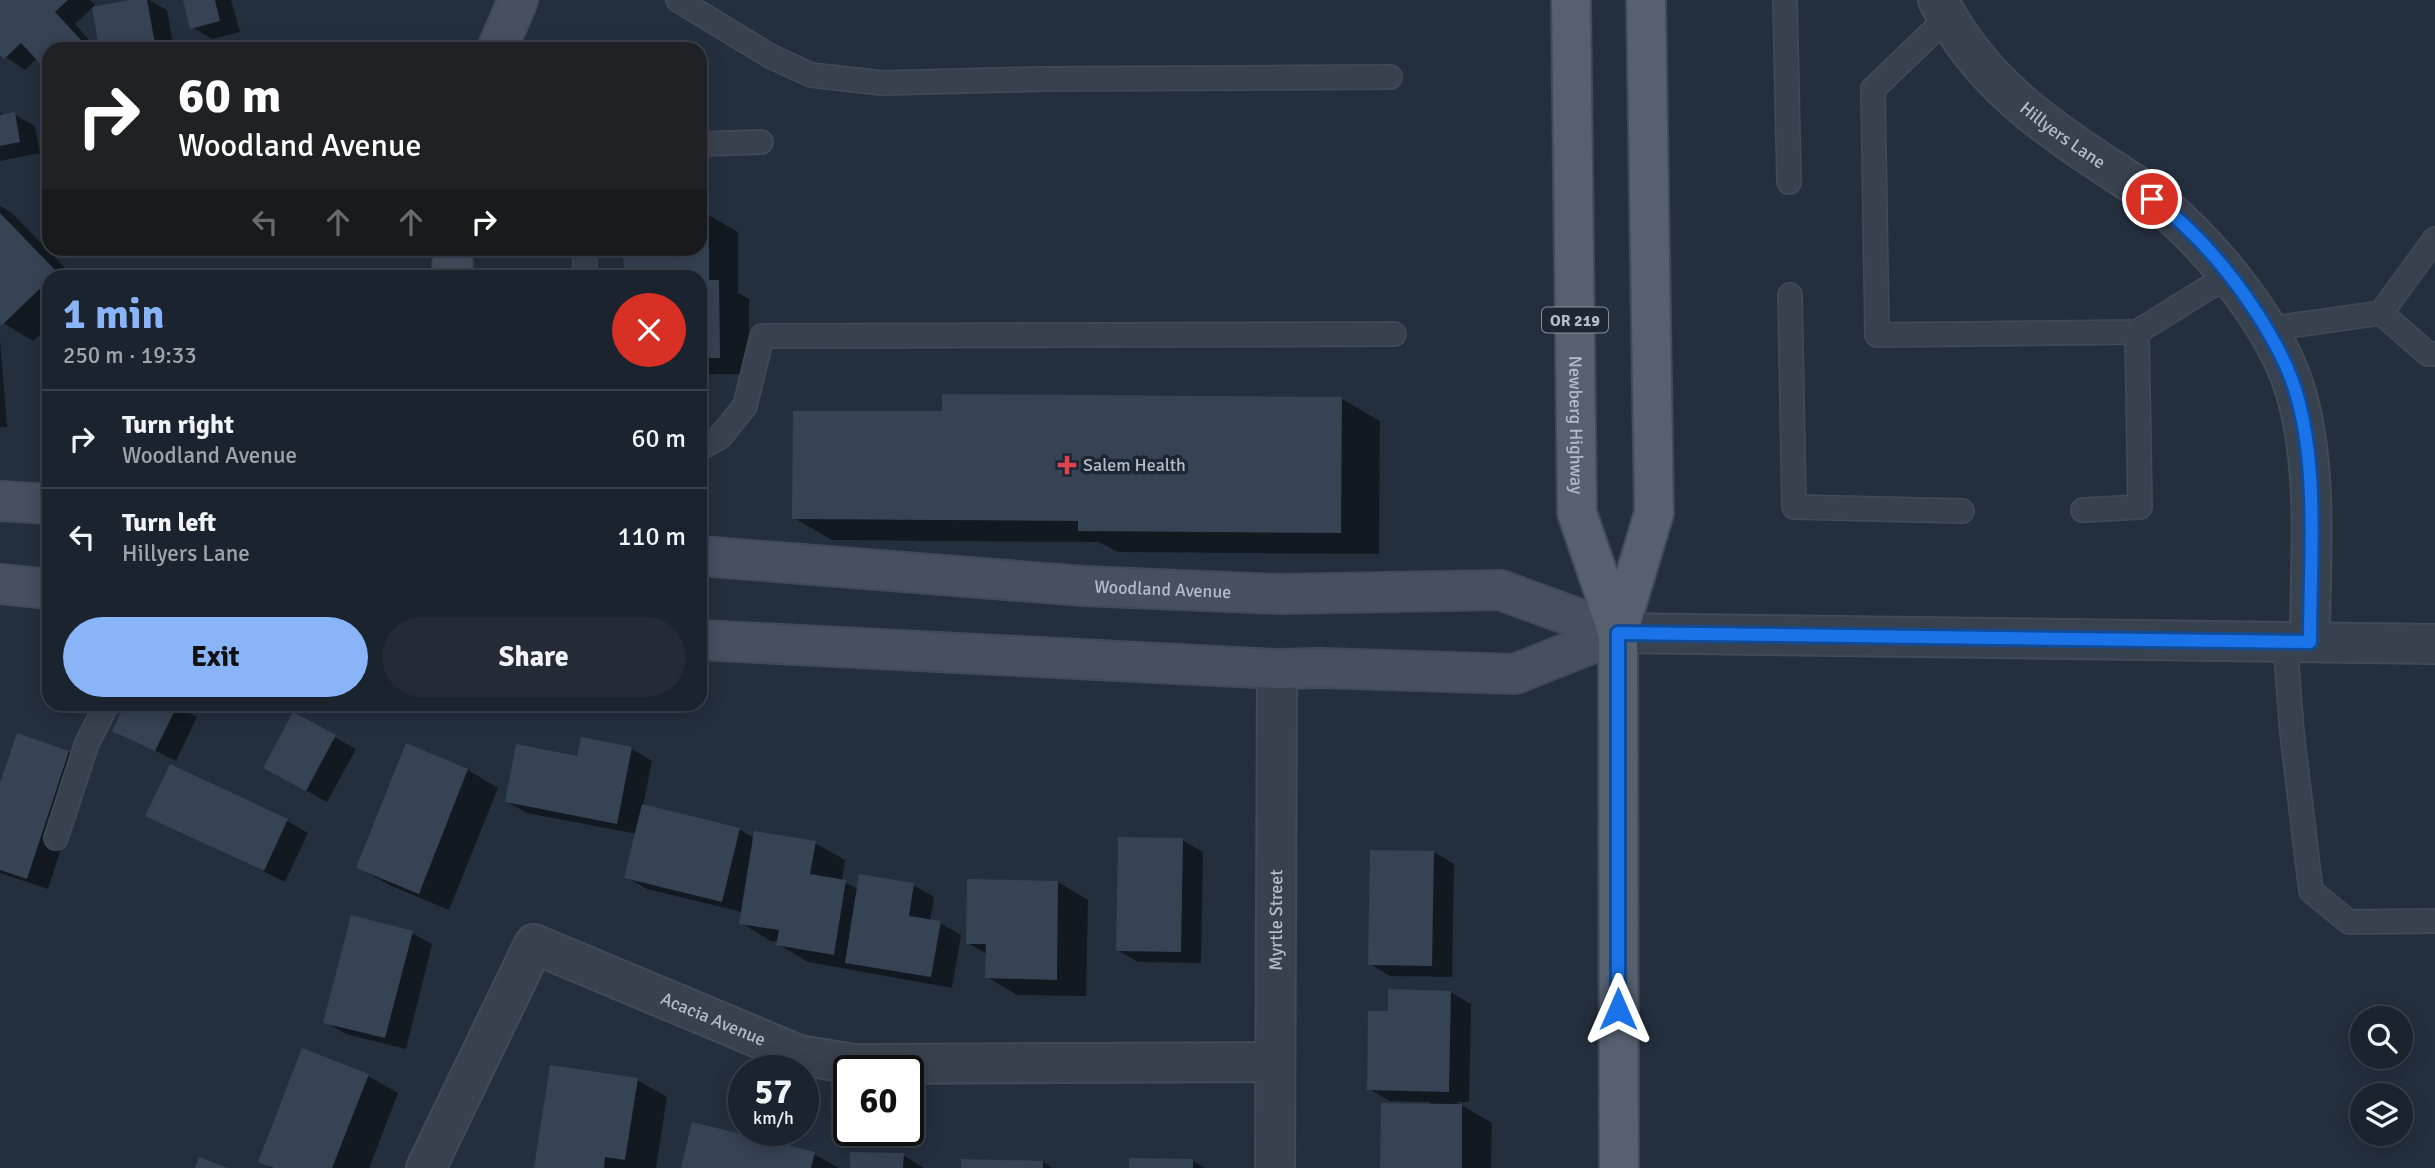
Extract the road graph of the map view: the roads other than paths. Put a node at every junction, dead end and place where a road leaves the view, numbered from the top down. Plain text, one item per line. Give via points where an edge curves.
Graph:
1 (518, 0) edge
2 (678, 0) edge
3 (1571, 0) edge
4 (1646, 0) edge
5 (1785, 0) edge
6 (1943, 9) edge
7 (500, 42) edge
8 (1390, 78) dead end
9 (761, 142) dead end
10 (707, 144) edge
11 (1789, 182) dead end
12 (2435, 239) edge
13 (2229, 275) junction
14 (1790, 295) dead end
15 (2381, 313) junction
16 (2267, 329) junction
17 (2137, 332) junction
18 (1394, 334) dead end
19 (2435, 354) edge
20 (707, 444) edge
21 (0, 501) edge
22 (42, 504) edge
23 (2083, 510) dead end
24 (1962, 511) dead end
25 (707, 557) edge
26 (0, 584) edge
27 (42, 588) edge
28 (1618, 633) junction
29 (707, 640) edge
30 (2298, 642) junction
31 (2435, 644) edge
32 (1277, 669) junction
33 (103, 711) edge
34 (56, 838) dead end
35 (2435, 921) edge
36 (1275, 1062) junction
37 (426, 1168) edge
38 (1275, 1168) edge
39 (1619, 1168) edge

1 - 7 main road
2 - 8 lane via 770,56 811,75 835,78 882,83
3 - 28 main road, Newberg Highway / OR 219 via 1577,513
4 - 28 main road, Newberg Highway / OR 219 via 1654,513
5 - 11 lane
6 - 13 street, Hillyers Lane via 1978,62 2023,108 2135,185 2185,226
6 - 17 lane via 1873,89 1877,335
9 - 10 lane
12 - 15 lane
13 - 16 street, Hillyers Lane
13 - 17 lane
14 - 24 lane via 1794,507
15 - 16 lane
15 - 19 lane via 2428,354
16 - 30 street, Hillyers Lane via 2299,402 2310,469
17 - 23 lane via 2140,507
18 - 20 lane via 762,336 745,406 720,438
21 - 22 main road
25 - 28 main road, Woodland Avenue via 1083,586 1240,593 1500,590
26 - 27 main road
28 - 30 street, Woodland Avenue
28 - 32 main road, Woodland Avenue via 1515,674
28 - 39 main road, Newberg Highway / OR 219
29 - 32 main road, Woodland Avenue
30 - 31 street, Woodland Avenue
30 - 35 lane via 2292,733 2311,891 2348,922
32 - 36 street, Myrtle Street
33 - 34 lane via 87,743
36 - 37 street, Acacia Avenue via 825,1061 799,1055 534,944
36 - 38 street, Myrtle Street

